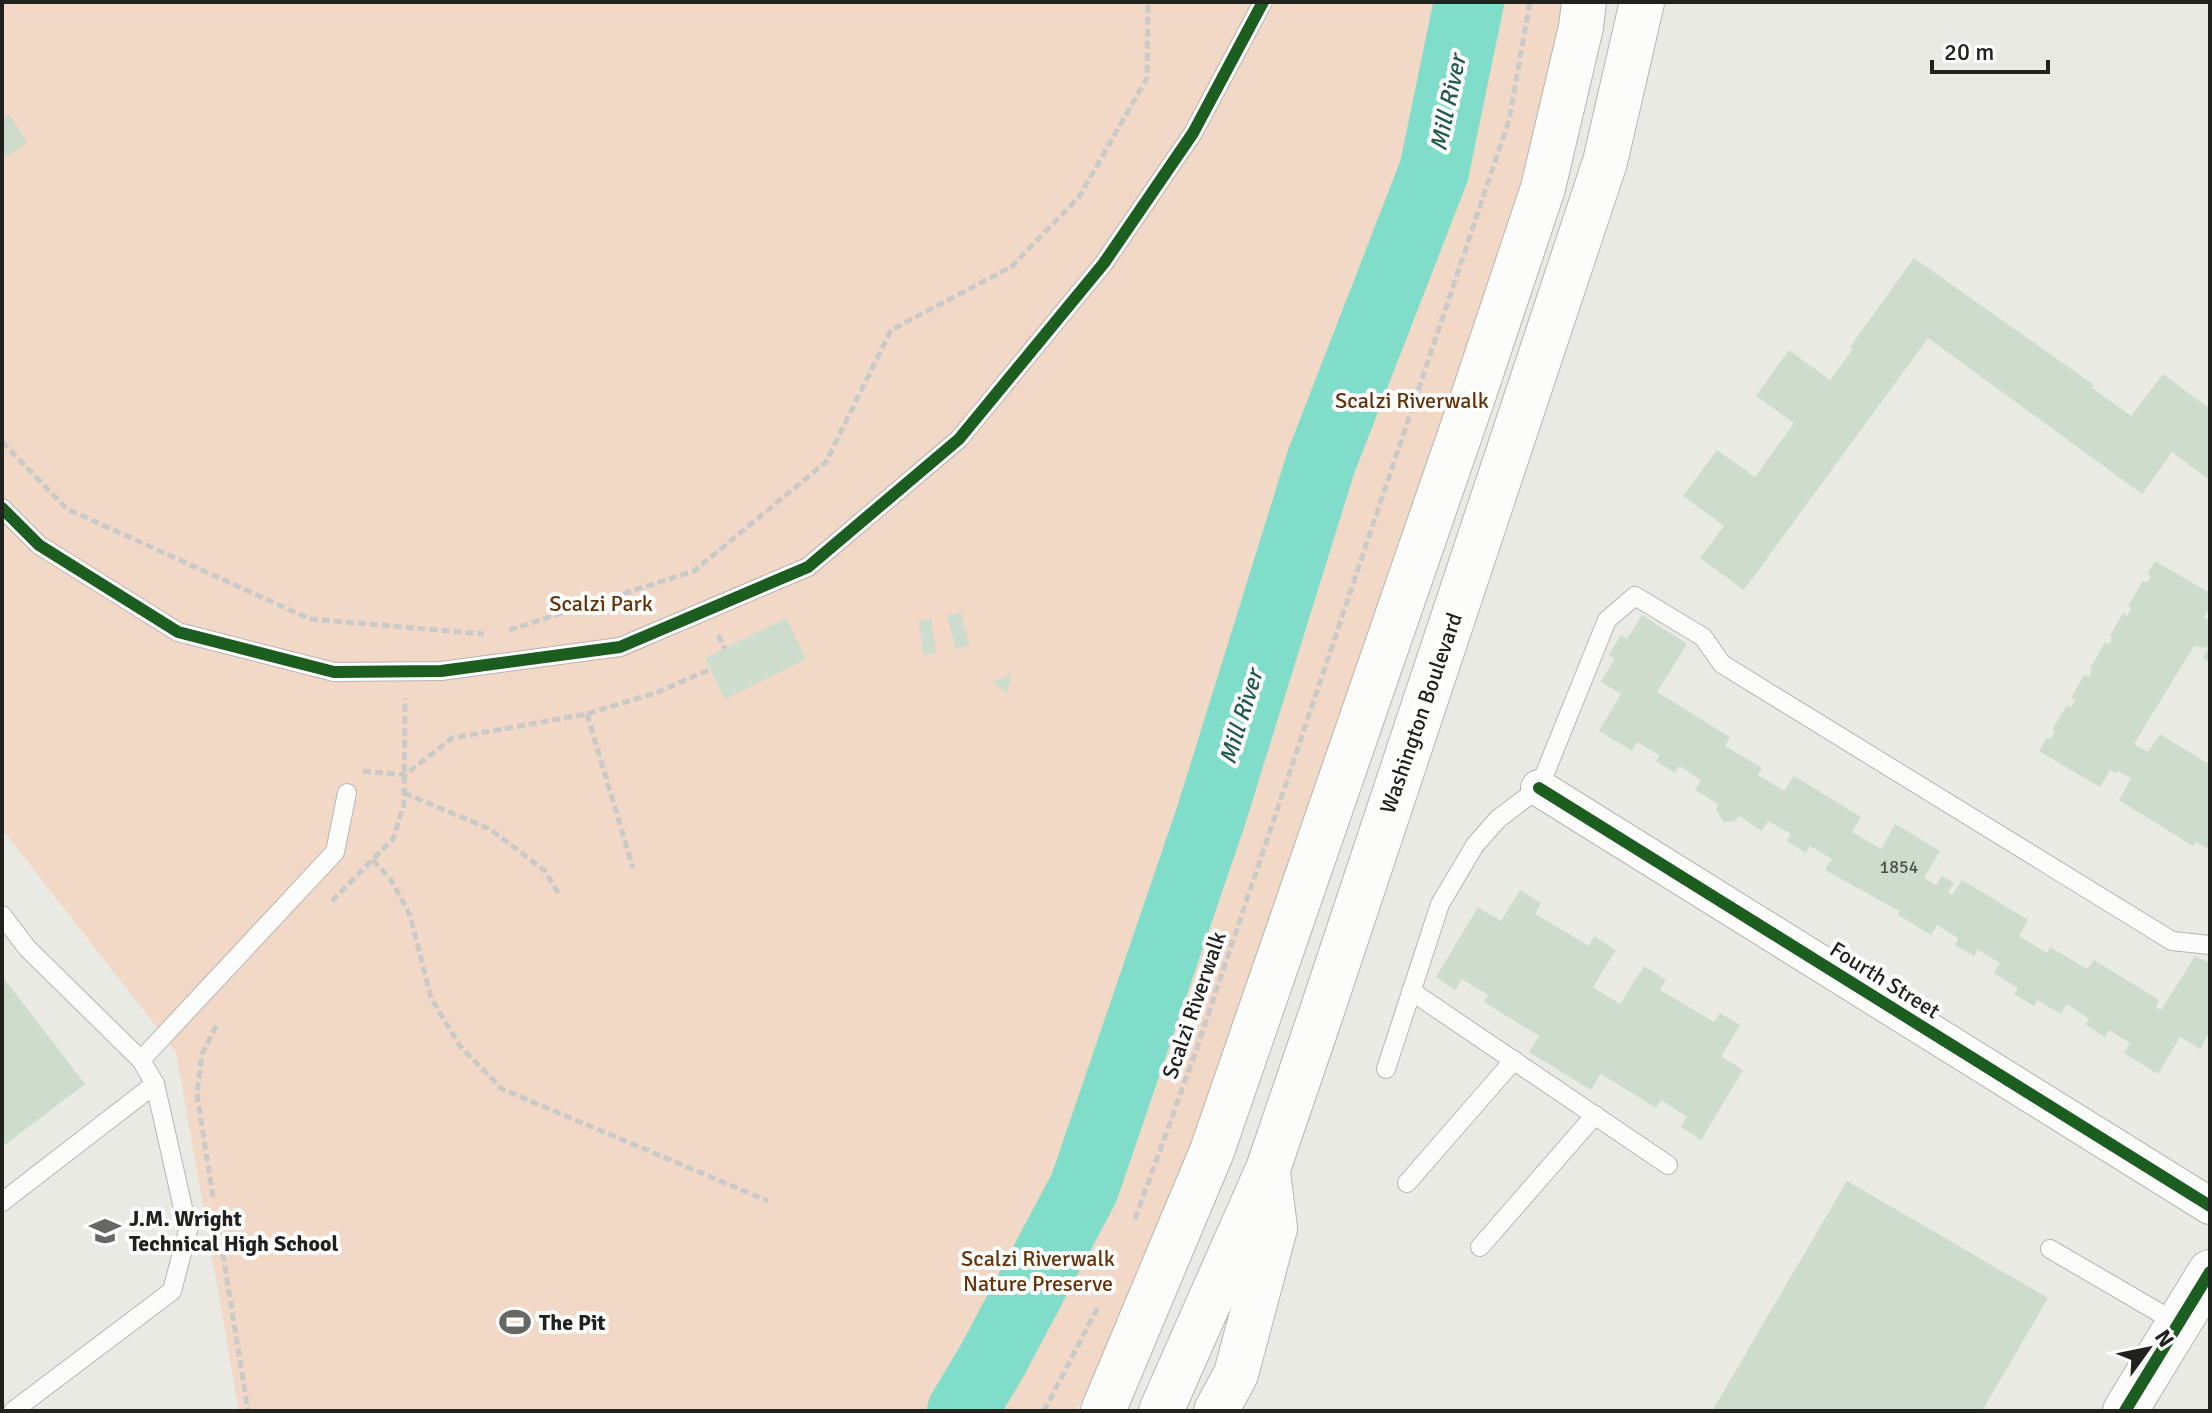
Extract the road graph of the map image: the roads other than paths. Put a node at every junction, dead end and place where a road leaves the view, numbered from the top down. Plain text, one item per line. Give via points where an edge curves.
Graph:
1 (1263, 2) edge
2 (1584, 2) edge
3 (1642, 2) edge
4 (2, 508) edge
5 (1539, 788) junction
6 (347, 793) dead end
7 (2, 915) edge
8 (2210, 945) edge
9 (1411, 991) junction
10 (141, 1060) junction
11 (1514, 1060) junction
12 (1386, 1069) dead end
13 (155, 1084) junction
14 (1595, 1115) junction
15 (1668, 1165) dead end
16 (1268, 1169) junction
17 (1407, 1183) dead end
18 (2, 1202) edge
19 (2210, 1206) edge
20 (1480, 1247) dead end
21 (2050, 1249) dead end
22 (2210, 1272) edge
23 (2177, 1323) junction
24 (13, 1411) edge
25 (1103, 1411) edge
26 (1161, 1411) edge
27 (1216, 1411) edge
28 (2125, 1411) edge

1 - 4 lane via 1193,133 1104,263 959,439 808,567 620,647 441,671 334,672 178,632 39,545
2 - 25 main road via 1543,188 1473,397 1212,1151
3 - 16 main road, Washington Boulevard via 1605,162
5 - 8 lane via 1607,620 1635,596 1703,637 1722,664 2172,941
5 - 9 lane via 1498,819 1475,845 1440,904
5 - 19 street, Fourth Street
6 - 10 lane via 335,852
7 - 10 lane via 27,948
9 - 11 lane
9 - 12 lane
10 - 13 lane
11 - 14 lane
11 - 17 lane
13 - 18 lane
13 - 24 lane via 188,1230 172,1291
14 - 15 lane
14 - 20 lane
16 - 26 main road, Washington Boulevard
16 - 27 main road via 1275,1228 1236,1374
21 - 23 lane
22 - 23 main road
23 - 28 main road

